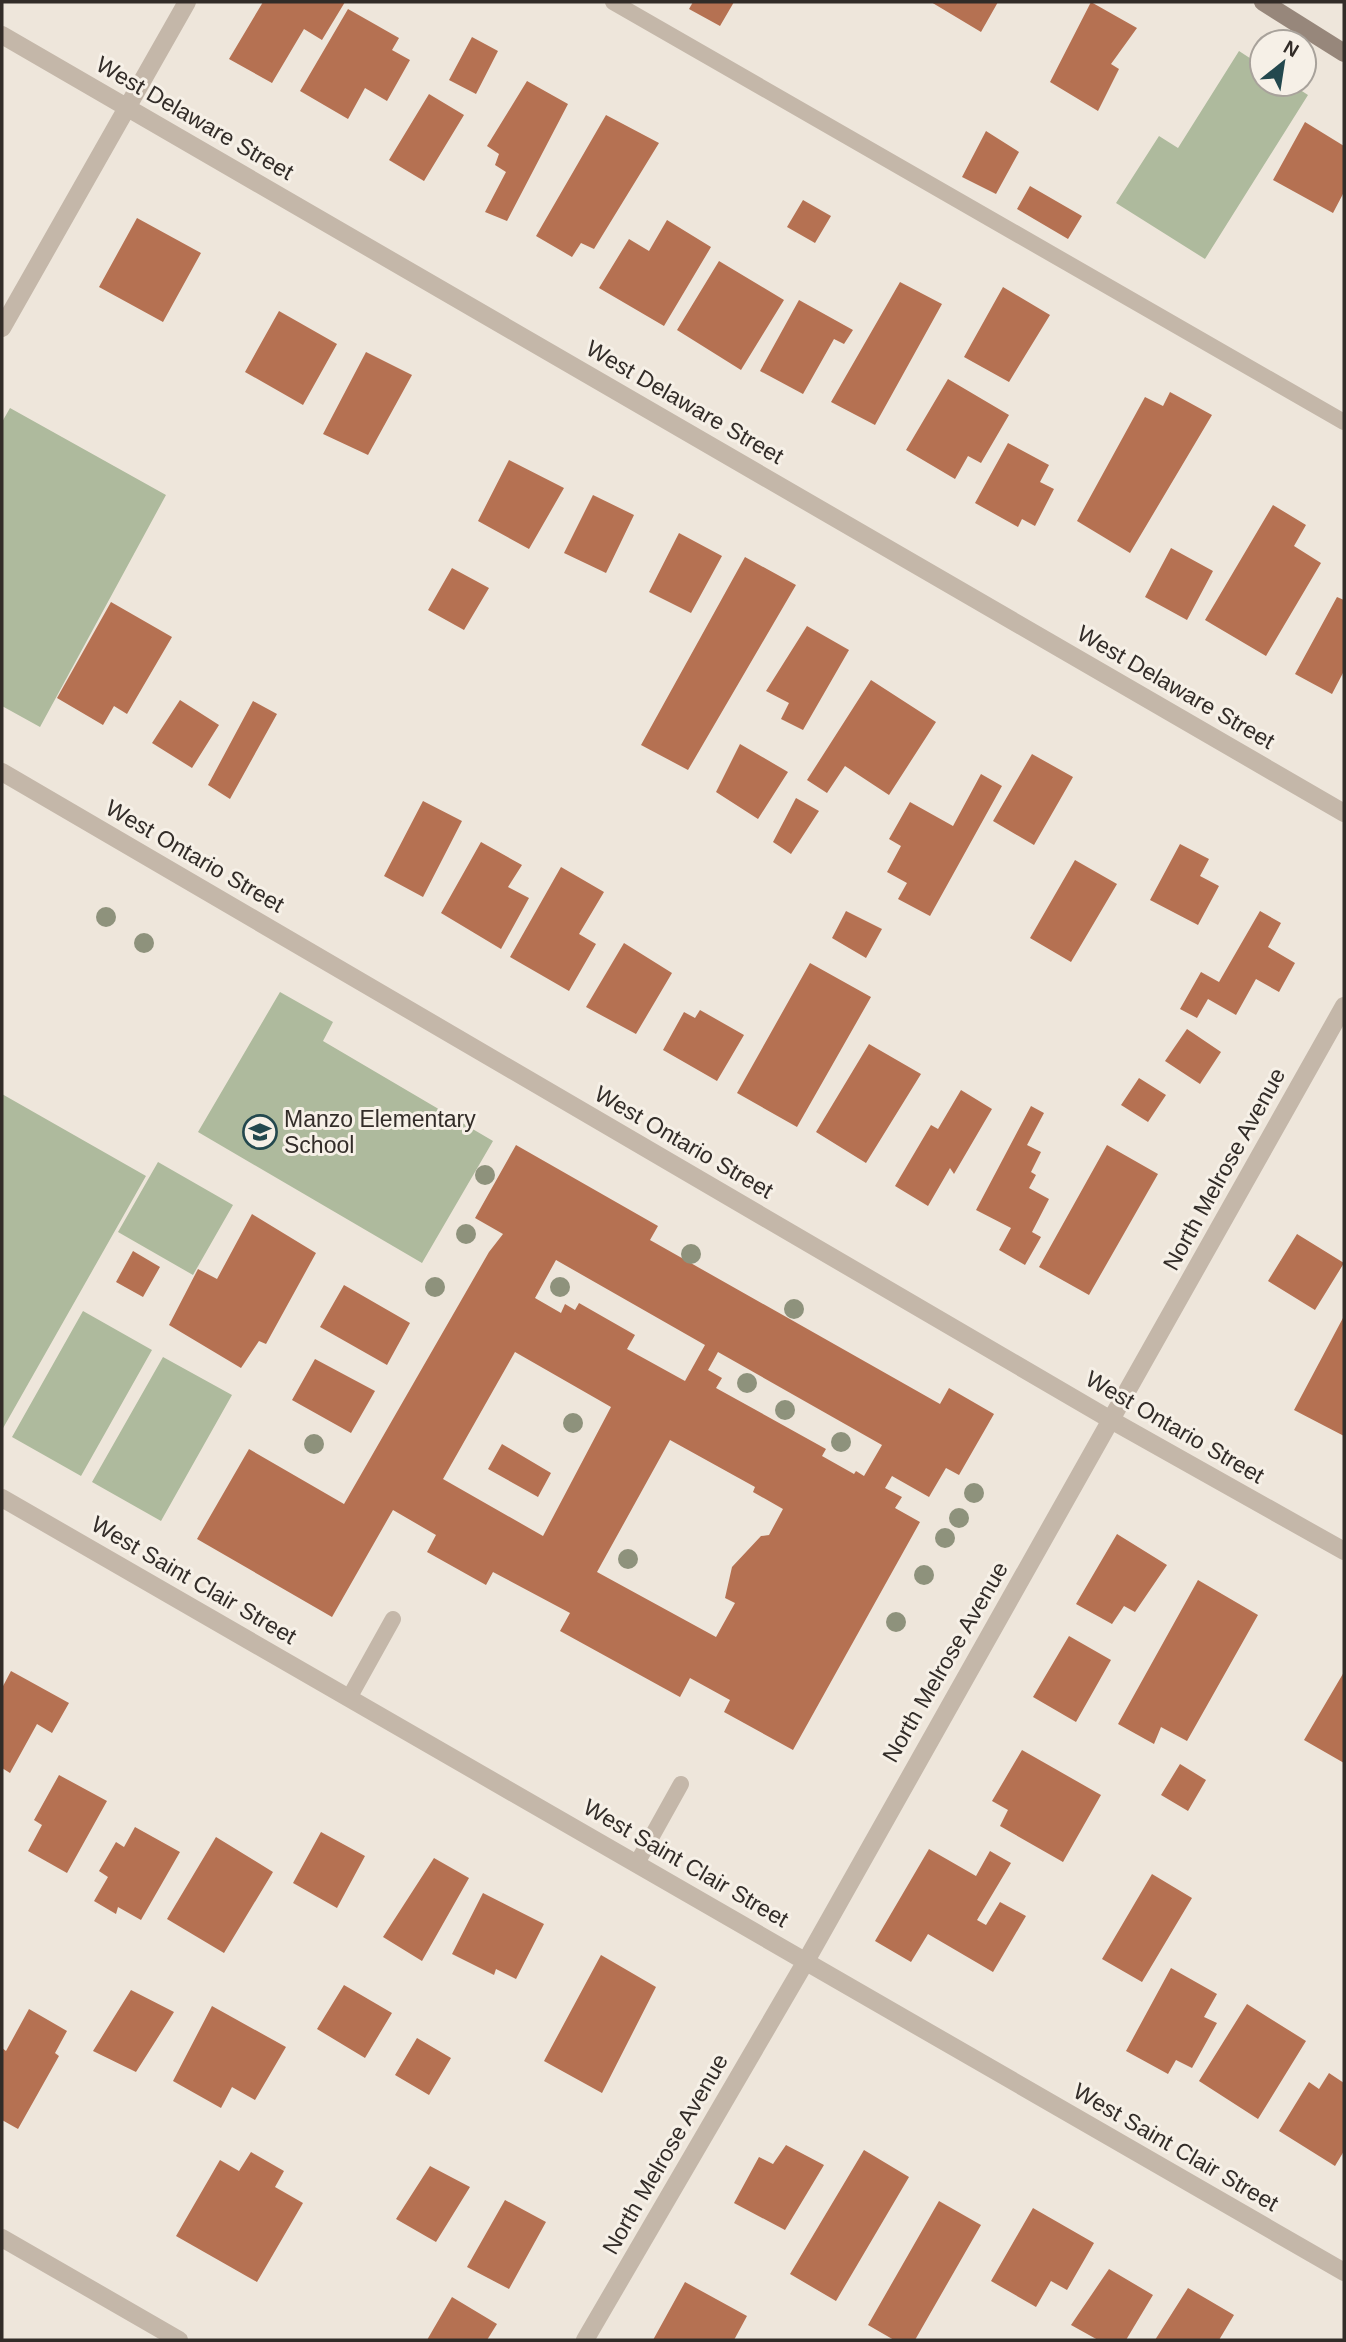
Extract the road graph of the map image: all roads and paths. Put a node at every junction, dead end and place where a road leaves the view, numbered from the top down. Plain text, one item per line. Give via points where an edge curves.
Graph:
1 (187, 2) edge
2 (612, 2) edge
3 (1263, 2) edge
4 (2, 35) edge
5 (1344, 53) edge
6 (128, 108) junction
7 (2, 328) edge
8 (1344, 422) edge
9 (2, 772) edge
10 (1344, 813) edge
11 (1344, 1006) edge
12 (1111, 1420) junction
13 (2, 1498) edge
14 (1344, 1551) edge
15 (393, 1619) dead end
16 (349, 1698) junction
17 (681, 1784) dead end
18 (637, 1863) junction
19 (806, 1961) junction
20 (2, 2238) edge
21 (1344, 2272) edge
22 (179, 2340) edge
23 (585, 2340) edge

1 - 6 street
2 - 8 lane
3 - 5 main road
4 - 6 street, West Delaware Street
6 - 7 street
6 - 10 street, West Delaware Street
9 - 12 street, West Ontario Street
11 - 12 street, North Melrose Avenue
12 - 14 street, West Ontario Street
12 - 19 street, North Melrose Avenue
13 - 16 street, West Saint Clair Street
15 - 16 lane
16 - 18 street, West Saint Clair Street
17 - 18 lane
18 - 19 street, West Saint Clair Street
19 - 21 street, West Saint Clair Street
19 - 23 street, North Melrose Avenue
20 - 22 street

